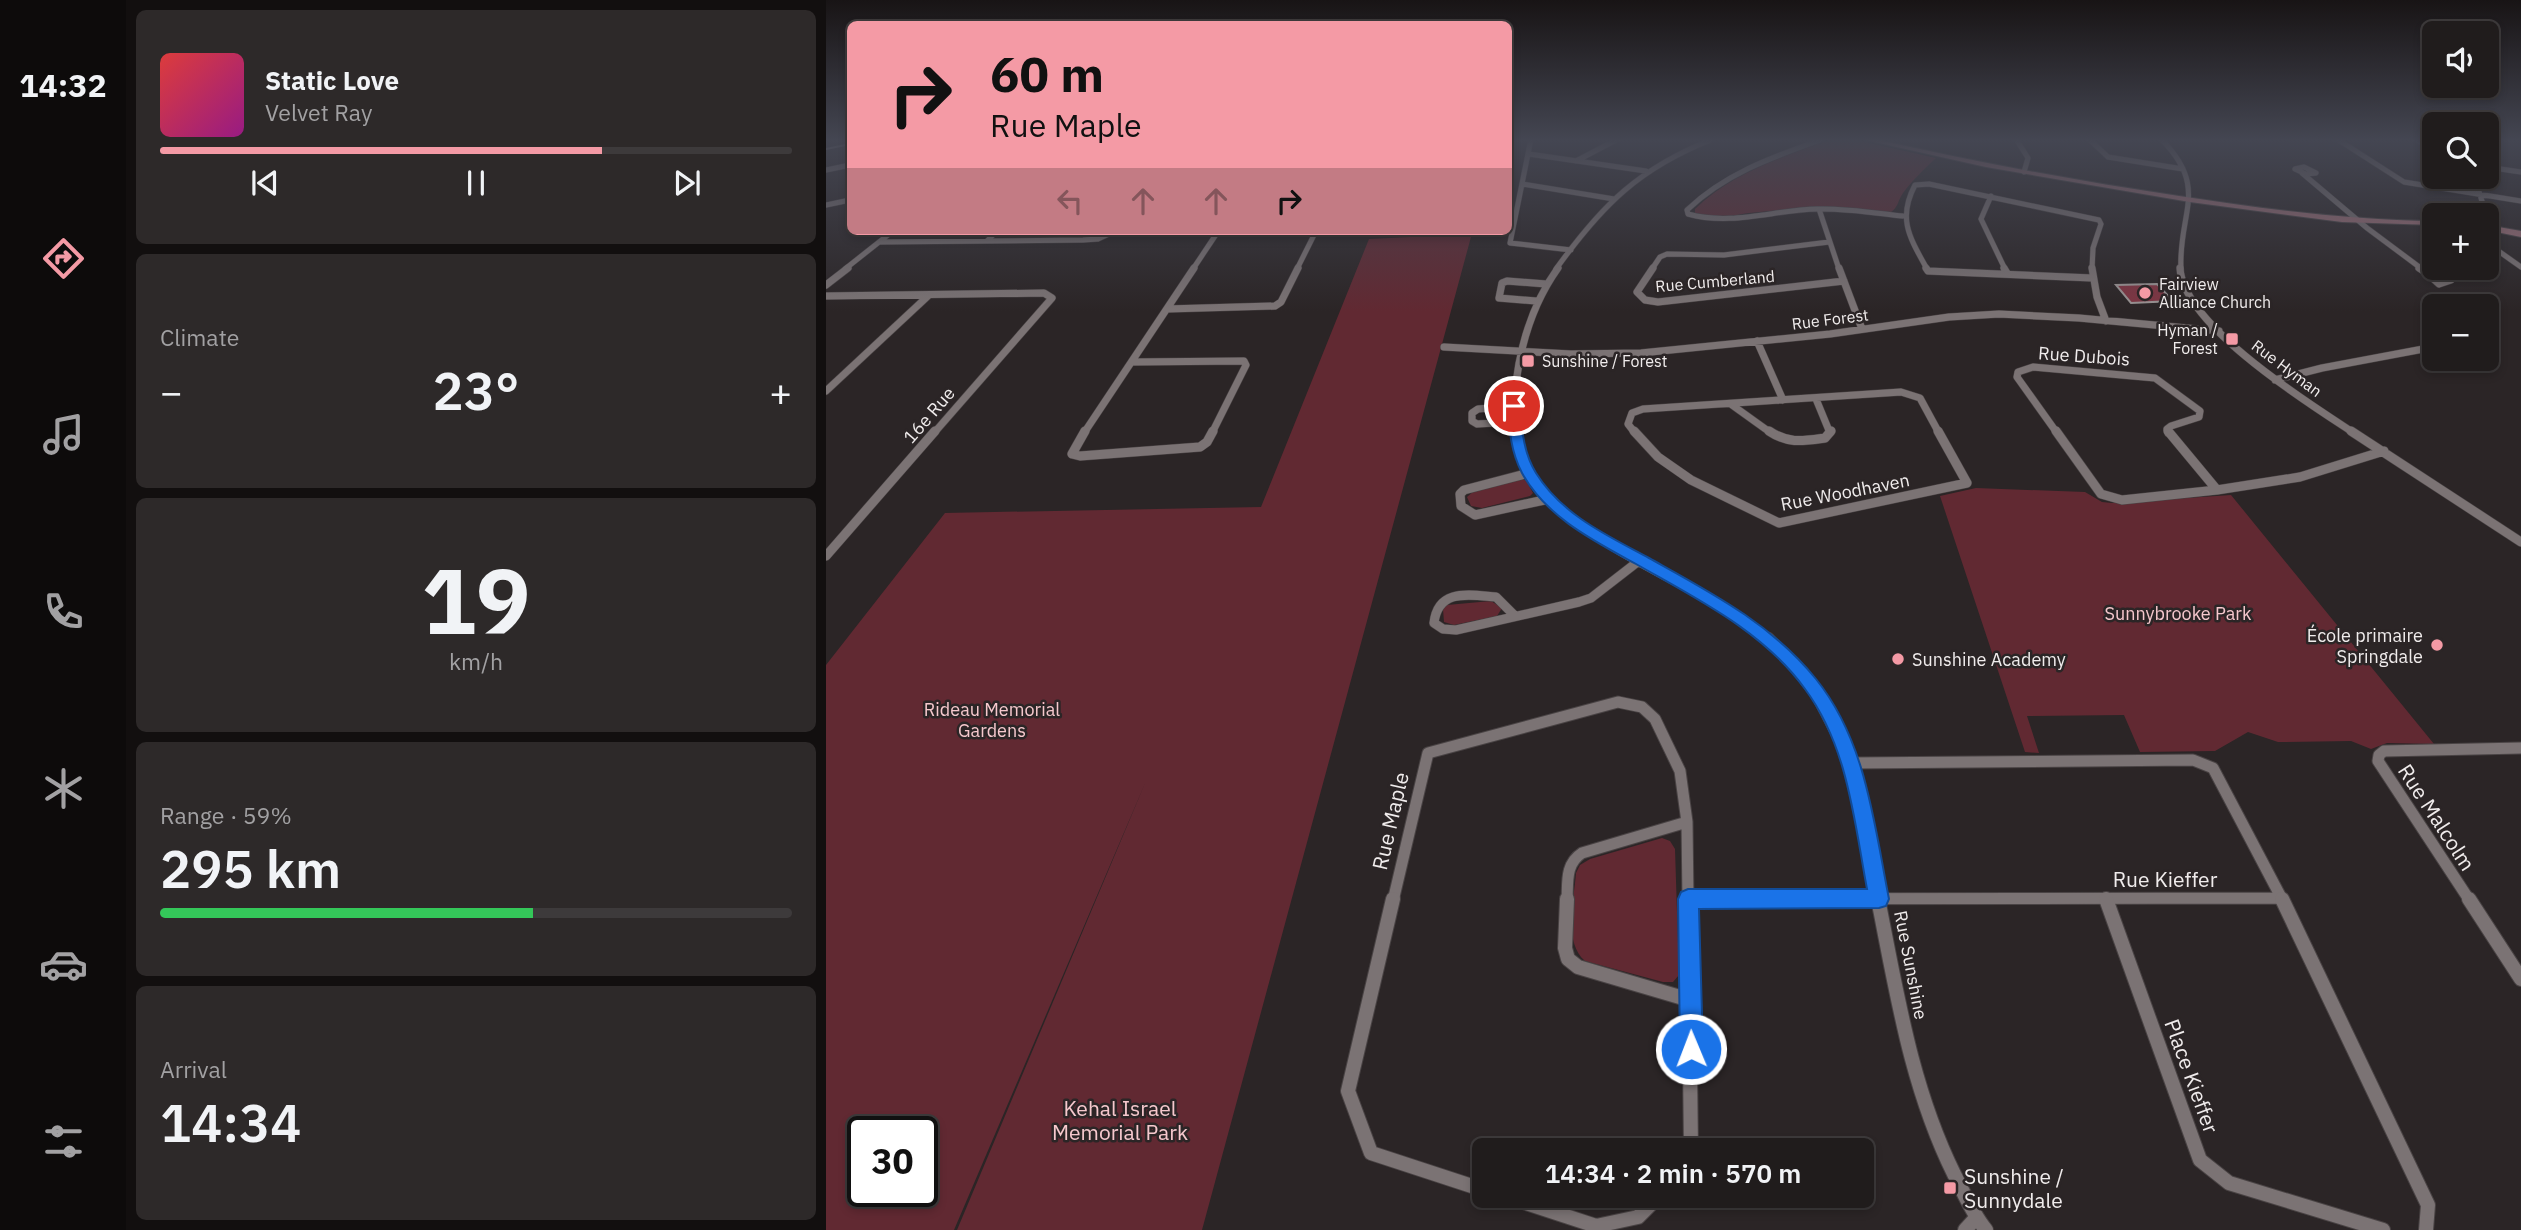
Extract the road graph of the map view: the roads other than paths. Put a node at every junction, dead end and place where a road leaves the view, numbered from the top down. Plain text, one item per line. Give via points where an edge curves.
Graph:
1 (1519, 196) edge
2 (1598, 196) edge
3 (1616, 196) edge
4 (1701, 196) edge
5 (1908, 196) edge
6 (1992, 196) edge
7 (1994, 196) edge
8 (2169, 196) edge
9 (2190, 196) edge
10 (2330, 196) edge
11 (2494, 196) edge
12 (1614, 199) junction
13 (2190, 200) junction
14 (847, 201) edge
15 (2521, 201) edge
16 (841, 202) junction
17 (826, 205) edge
18 (1819, 209) junction
19 (826, 213) edge
20 (1903, 216) junction
21 (2361, 222) junction
22 (2422, 223) edge
23 (2499, 230) edge
24 (1512, 233) edge
25 (2521, 233) edge
26 (888, 235) edge
27 (993, 235) edge
28 (1106, 235) edge
29 (1216, 235) edge
30 (1315, 235) edge
31 (1512, 235) edge
32 (987, 241) junction
33 (879, 242) junction
34 (1829, 242) junction
35 (1571, 250) junction
36 (2499, 251) edge
37 (2521, 267) edge
38 (2422, 269) edge
39 (2007, 273) junction
40 (2092, 278) junction
41 (1844, 281) junction
42 (1546, 284) junction
43 (826, 285) edge
44 (929, 295) junction
45 (826, 296) edge
46 (1536, 301) junction
47 (1167, 309) junction
48 (2106, 321) junction
49 (1862, 329) junction
50 (2219, 331) junction
51 (1757, 341) junction
52 (1444, 347) dead end
53 (2422, 349) edge
54 (1522, 350) junction
55 (1132, 362) junction
56 (2275, 380) junction
57 (826, 391) edge
58 (1816, 399) junction
59 (1783, 400) junction
60 (1732, 404) junction
61 (1514, 406) junction
62 (1514, 422) junction
63 (2384, 451) junction
64 (1529, 472) junction
65 (2217, 490) junction
66 (1549, 499) junction
67 (2521, 542) edge
68 (826, 556) edge
69 (1640, 560) junction
70 (1514, 616) junction
71 (2519, 750) edge
72 (1852, 763) junction
73 (1687, 822) junction
74 (2282, 898) junction
75 (1688, 899) junction
76 (1879, 899) junction
77 (2106, 899) junction
78 (2521, 979) edge
79 (1690, 1000) junction
80 (1693, 1138) edge
81 (1472, 1185) edge
82 (1541, 1208) edge
83 (1647, 1208) edge
84 (1976, 1226) edge
85 (2383, 1230) edge
86 (2426, 1230) edge

1 - 24 street
2 - 12 street
3 - 12 street, Rue Sunshine
4 - 18 street via 1687,210 1697,218
5 - 20 street
6 - 39 street via 1981,219
7 - 40 street via 2099,220 2091,254
8 - 13 street
9 - 13 street, Rue Hyman
10 - 21 street
11 - 15 street
12 - 35 street, Rue Sunshine
13 - 21 street
13 - 50 street, Rue Hyman via 2181,279 2198,309
14 - 16 street
16 - 17 street
16 - 19 street
18 - 20 street
18 - 34 street
20 - 39 street via 1928,271
21 - 22 street
21 - 38 street
23 - 25 street
26 - 33 street
27 - 32 street
28 - 32 street via 1083,240
29 - 47 street
30 - 47 street via 1275,306
31 - 35 street via 1510,243
32 - 33 street
33 - 43 street
34 - 41 street
34 - 41 street, Rue Cumberland via 1724,255 1667,254 1660,257 1637,292 1645,300 1658,302
35 - 42 street, Rue Sunshine
36 - 37 street
39 - 40 street
40 - 48 street
41 - 49 street
42 - 46 street, Rue Sunshine
42 - 46 street via 1502,283 1499,298
44 - 45 street
44 - 57 street
44 - 68 street, 16e Rue via 1050,294 1052,298
46 - 54 street, Rue Sunshine
47 - 55 street
48 - 49 street, Rue Forest via 1999,314
48 - 50 street, Rue Forest
49 - 51 street, Rue Forest
50 - 56 street, Rue Hyman
51 - 54 street, Rue Forest via 1641,353
51 - 59 street
52 - 54 street, Rue Forest
53 - 56 street
54 - 61 street, Rue Sunshine
55 - 55 street via 1072,454 1200,447 1207,442 1246,365 1237,359
56 - 63 street, Rue Hyman
58 - 59 street, Rue Woodhaven
58 - 60 street via 1830,432 1825,438 1792,442 1780,439
58 - 60 street, Rue Woodhaven via 1914,394 1967,482 1779,523 1671,470 1628,424 1632,413 1643,409
59 - 60 street, Rue Woodhaven
61 - 62 street, Rue Sunshine
61 - 62 street via 1478,409 1472,413 1472,421
62 - 64 street, Rue Sunshine
63 - 65 street, Rue Dubois via 2300,477
63 - 67 street, Rue Hyman
64 - 66 street, Rue Sunshine
64 - 66 street via 1464,490 1461,506 1475,515
65 - 65 street, Rue Dubois via 2122,500 2101,494 2017,377 2018,372 2033,367 2145,376 2163,382 2200,411 2194,420 2167,429
66 - 69 street, Rue Sunshine via 1582,528
69 - 70 street via 1591,598
69 - 72 street, Rue Sunshine via 1773,643 1811,684
70 - 70 street via 1457,630 1434,623 1441,602 1452,598 1496,597
71 - 78 street, Rue Malcolm via 2384,751 2378,761
72 - 74 street via 2193,760 2213,768
72 - 76 street, Rue Sunshine
73 - 75 street, Rue Maple
73 - 79 street via 1573,859 1565,948 1568,959 1578,967
73 - 81 street, Rue Maple via 1680,771 1656,719 1642,707 1618,702 1428,753 1348,1091 1371,1153
74 - 77 street, Rue Kieffer
74 - 86 street via 2428,1205
75 - 76 street
75 - 79 street, Rue Maple
76 - 77 street, Rue Kieffer
76 - 84 street, Rue Sunshine via 1907,1048 1940,1145
77 - 85 street, Place Kieffer via 2200,1160 2229,1183
79 - 80 street, Rue Maple
82 - 83 street via 1596,1226 1638,1217

